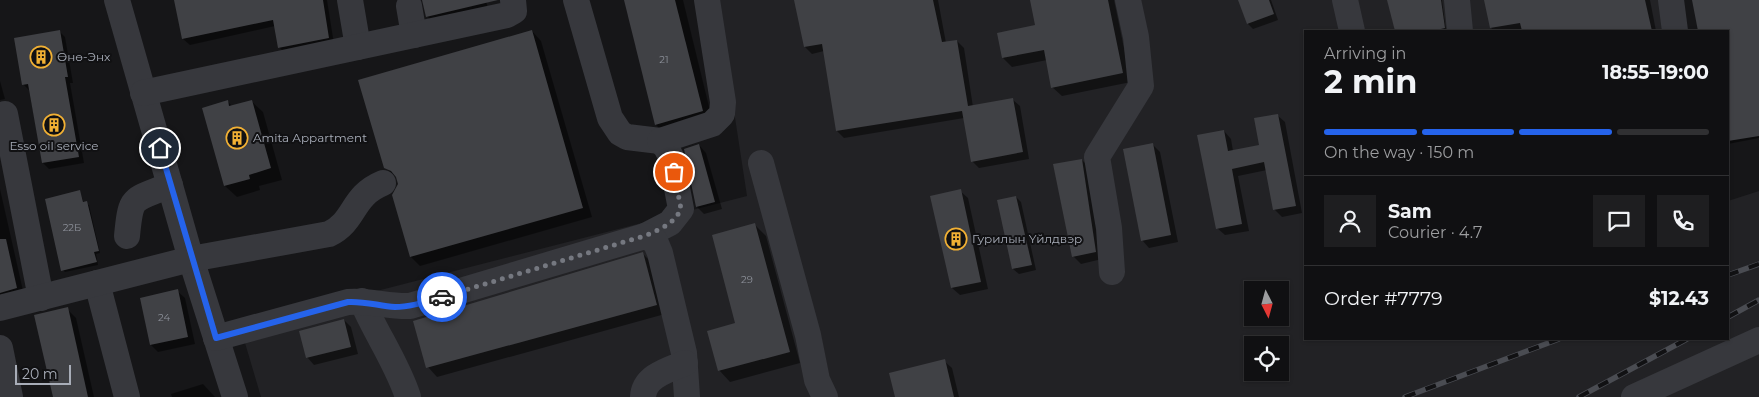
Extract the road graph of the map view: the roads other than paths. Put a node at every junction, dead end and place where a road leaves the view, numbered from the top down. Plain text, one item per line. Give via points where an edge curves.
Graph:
1 (116, 0) edge
2 (353, 0) edge
3 (513, 0) edge
4 (576, 0) edge
5 (707, 0) edge
6 (1128, 0) edge
7 (1345, 0) edge
8 (1457, 0) edge
9 (1671, 0) edge
10 (409, 6) dead end
11 (1352, 30) edge
12 (1460, 30) edge
13 (1675, 30) edge
14 (414, 36) junction
15 (358, 47) junction
16 (144, 93) junction
17 (4, 114) dead end
18 (660, 141) junction
19 (761, 163) dead end
20 (383, 182) dead end
21 (170, 185) junction
22 (127, 236) dead end
23 (644, 236) junction
24 (191, 259) junction
25 (1112, 272) dead end
26 (97, 283) junction
27 (41, 298) junction
28 (362, 301) junction
29 (0, 308) edge
30 (216, 338) junction
31 (1759, 340) edge
32 (0, 348) edge
33 (685, 363) junction
34 (10, 397) edge
35 (127, 397) edge
36 (235, 397) edge
37 (408, 397) edge
38 (643, 397) edge
39 (686, 397) edge
40 (825, 397) edge
41 (1634, 397) edge

1 - 16 street
2 - 15 street
3 - 14 street via 514,11 508,15
4 - 18 street via 599,85 616,128 628,137
5 - 18 street via 724,102 722,114 712,124
6 - 25 street via 1141,86 1097,157 1109,228
7 - 11 street
8 - 12 street
9 - 13 street
10 - 14 street
14 - 15 street
15 - 16 street
16 - 21 street
17 - 27 street
18 - 23 street via 671,157 681,209 670,223
19 - 40 street via 808,335 817,380
20 - 24 street via 363,194 344,224 329,234
21 - 22 street via 137,199 130,206
21 - 24 street
23 - 28 street via 410,306 394,307
23 - 33 street via 655,241 660,253
24 - 26 street
24 - 30 street
26 - 27 street
26 - 35 street
27 - 29 street
28 - 30 street
28 - 37 street via 399,372
30 - 36 street
31 - 41 street
32 - 34 street
33 - 38 street via 654,377 645,386
33 - 39 street

